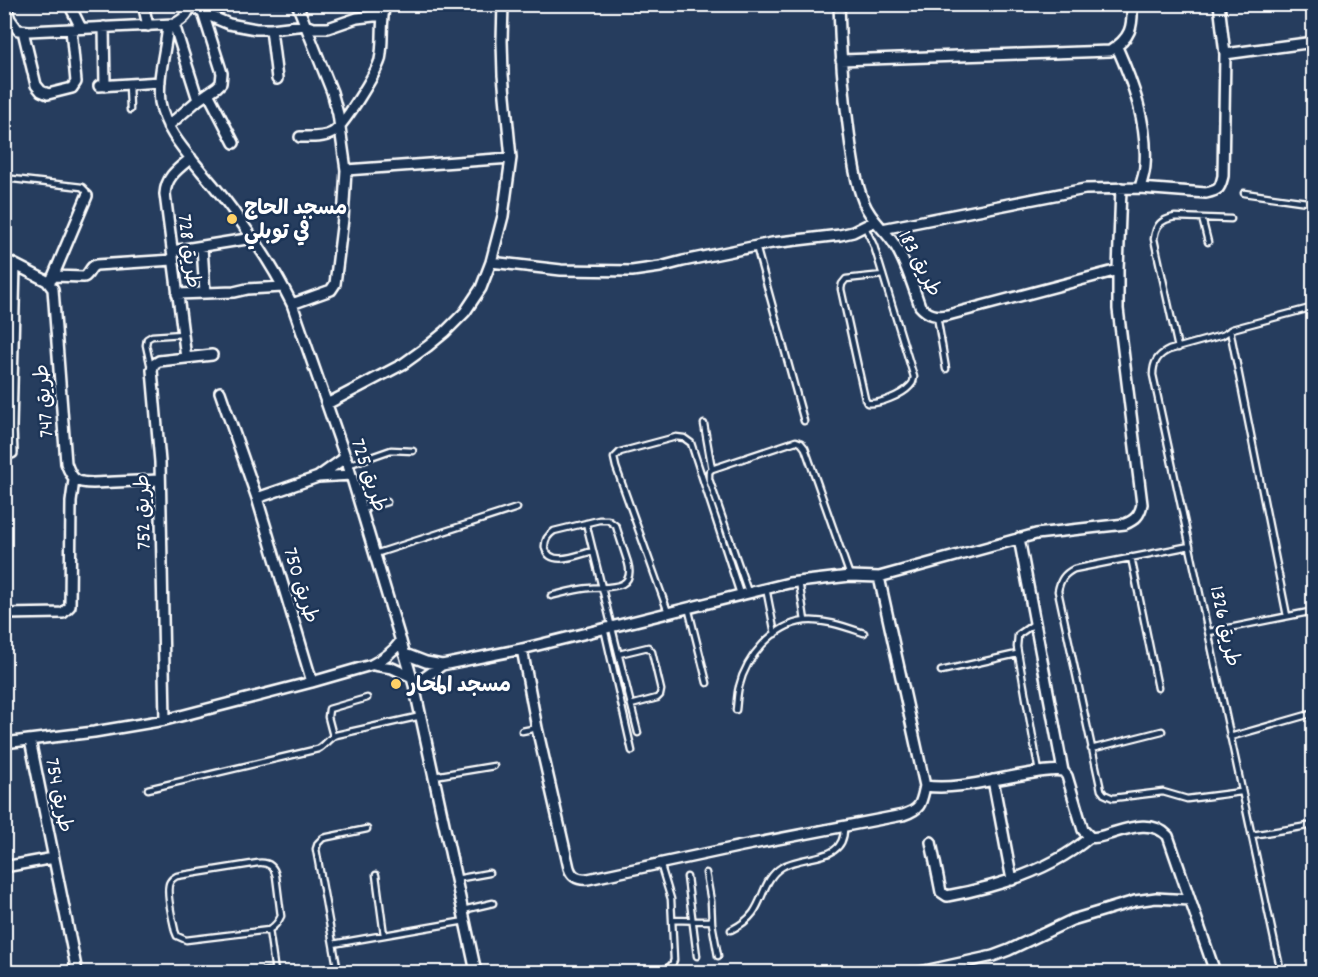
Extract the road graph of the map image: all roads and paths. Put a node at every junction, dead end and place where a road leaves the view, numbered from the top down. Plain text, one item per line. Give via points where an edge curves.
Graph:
1 (5, 4) edge
2 (69, 4) edge
3 (143, 4) edge
4 (297, 4) edge
5 (385, 4) edge
6 (503, 4) edge
7 (838, 4) edge
8 (1132, 4) edge
9 (1218, 4) edge
10 (191, 5) edge
11 (203, 14) junction
12 (382, 15) junction
13 (171, 25) junction
14 (305, 25) junction
15 (148, 26) junction
16 (104, 27) junction
17 (76, 29) junction
18 (271, 29) junction
19 (4, 31) edge
20 (20, 31) junction
21 (1314, 42) edge
22 (1117, 47) junction
23 (1225, 54) junction
24 (841, 60) junction
25 (277, 79) dead end
26 (160, 82) junction
27 (129, 84) junction
28 (208, 93) junction
29 (198, 100) junction
30 (130, 110) dead end
31 (168, 126) junction
32 (339, 127) junction
33 (300, 137) dead end
34 (234, 143) dead end
35 (191, 158) junction
36 (511, 158) junction
37 (346, 170) junction
38 (5, 177) edge
39 (1121, 188) junction
40 (1140, 188) junction
41 (1244, 193) dead end
42 (87, 196) joint
43 (1311, 203) edge
44 (1202, 218) junction
45 (1231, 219) dead end
46 (875, 221) junction
47 (865, 227) junction
48 (1314, 227) edge
49 (882, 229) junction
50 (253, 238) junction
51 (1208, 242) dead end
52 (756, 246) junction
53 (202, 248) junction
54 (172, 256) junction
55 (4, 260) edge
56 (491, 262) junction
57 (15, 265) junction
58 (1118, 270) junction
59 (883, 275) junction
60 (51, 280) junction
61 (284, 287) junction
62 (206, 293) junction
63 (177, 294) junction
64 (292, 304) junction
65 (1314, 307) edge
66 (937, 316) junction
67 (1230, 330) junction
68 (183, 334) junction
69 (1178, 348) junction
70 (212, 356) dead end
71 (186, 358) junction
72 (946, 369) dead end
73 (152, 370) junction
74 (220, 392) dead end
75 (327, 404) junction
76 (804, 421) dead end
77 (704, 424) dead end
78 (413, 451) dead end
79 (12, 453) dead end
80 (347, 461) junction
81 (712, 469) junction
82 (351, 475) junction
83 (318, 477) junction
84 (74, 480) junction
85 (159, 480) junction
86 (257, 498) junction
87 (387, 502) dead end
88 (517, 508) dead end
89 (362, 509) junction
90 (586, 523) junction
91 (1019, 538) junction
92 (1190, 546) junction
93 (593, 551) junction
94 (375, 554) junction
95 (1131, 557) junction
96 (850, 576) junction
97 (879, 577) junction
98 (799, 581) junction
99 (603, 588) junction
100 (766, 588) junction
101 (744, 593) junction
102 (551, 596) dead end
103 (688, 607) junction
104 (1314, 611) edge
105 (668, 612) junction
106 (4, 614) edge
107 (1287, 616) junction
108 (805, 621) junction
109 (1035, 623) junction
110 (608, 627) junction
111 (1209, 632) junction
112 (775, 633) junction
113 (864, 633) dead end
114 (401, 641) junction
115 (522, 649) junction
116 (405, 654) junction
117 (619, 654) junction
118 (1017, 654) junction
119 (442, 664) junction
120 (371, 665) junction
121 (941, 671) dead end
122 (413, 681) junction
123 (312, 682) junction
124 (707, 683) dead end
125 (1158, 688) dead end
126 (367, 698) dead end
127 (631, 705) junction
128 (736, 710) dead end
129 (1314, 713) edge
130 (421, 716) junction
131 (165, 720) junction
132 (537, 728) junction
133 (1162, 731) dead end
134 (522, 732) dead end
135 (638, 733) dead end
136 (333, 736) junction
137 (1230, 737) junction
138 (30, 740) junction
139 (4, 743) edge
140 (1091, 748) junction
141 (632, 751) dead end
142 (494, 766) dead end
143 (1063, 771) junction
144 (1039, 772) junction
145 (434, 776) junction
146 (993, 780) junction
147 (925, 786) junction
148 (148, 789) dead end
149 (1241, 792) junction
150 (1314, 825) edge
151 (844, 826) junction
152 (367, 829) dead end
153 (1252, 836) junction
154 (1090, 837) junction
155 (931, 842) dead end
156 (54, 858) junction
157 (660, 863) junction
158 (4, 867) edge
159 (489, 873) dead end
160 (706, 873) dead end
161 (375, 875) dead end
162 (687, 877) dead end
163 (456, 879) junction
164 (1012, 880) junction
165 (1190, 900) junction
166 (493, 903) dead end
167 (463, 910) junction
168 (672, 920) junction
169 (693, 920) junction
170 (465, 921) junction
171 (712, 921) junction
172 (269, 930) junction
173 (731, 930) dead end
174 (384, 935) junction
175 (333, 944) junction
176 (697, 956) dead end
177 (718, 956) dead end
178 (275, 971) edge
179 (77, 972) edge
180 (261, 972) edge
181 (338, 972) edge
182 (476, 972) edge
183 (650, 972) edge
184 (920, 972) edge
185 (1215, 972) edge
186 (1281, 972) edge

1 - 20 street
2 - 17 street
3 - 15 street
4 - 14 street
5 - 12 street
6 - 36 street via 503,75
7 - 24 street, طريق 183
8 - 22 street via 1131,27
9 - 23 street
10 - 11 street
10 - 13 street via 184,20
11 - 18 street via 236,26
11 - 28 street via 222,73 221,83
12 - 14 street via 328,28
12 - 32 street via 380,61
13 - 15 street
13 - 26 street, طريق 725
13 - 29 street
14 - 18 street
14 - 32 street via 332,92
15 - 16 street
16 - 17 street
16 - 27 street via 102,86
17 - 20 street
17 - 20 street via 76,82 72,88 48,94 40,92 36,85
18 - 25 street
19 - 20 street
21 - 23 street
22 - 24 street via 1110,51
22 - 40 street via 1138,104 1144,135 1145,165
23 - 40 street via 1221,186 1206,193
24 - 46 street, طريق 183 via 855,174
26 - 27 street
26 - 31 street, طريق 725 via 160,103
27 - 30 lane
28 - 29 street
28 - 34 street
29 - 31 street
31 - 35 street, طريق 725
32 - 33 street via 324,136
32 - 37 street
35 - 50 street, طريق 725
35 - 54 street, طريق 728 via 173,173 165,188
36 - 37 street
36 - 56 street
37 - 64 street via 335,284 331,290
38 - 42 lane via 82,187
39 - 40 street
39 - 49 street via 1085,189
39 - 58 street
41 - 43 lane
42 - 60 street
43 - 48 lane
44 - 45 lane
44 - 51 lane
44 - 69 lane via 1167,219 1155,230
46 - 47 street
46 - 49 street, طريق 183
47 - 52 street via 840,235
47 - 59 lane
49 - 66 street, طريق 183 via 901,255 920,306
50 - 53 street
50 - 61 street, طريق 725
52 - 56 street via 632,271 561,270
52 - 76 lane
53 - 54 street
53 - 62 street
54 - 60 street via 96,265 86,276
54 - 63 street, طريق 728
55 - 57 street
56 - 75 street via 481,288 445,332 403,364
57 - 60 street
57 - 79 street
58 - 66 street, طريق 183
58 - 91 street via 1118,309 1142,504 1138,516 1125,524
59 - 59 lane via 914,377 906,389 871,404 865,399 841,289 846,279
60 - 84 street, طريق 747 via 66,464
61 - 62 street
61 - 64 street, طريق 725
62 - 63 street
63 - 68 street, طريق 728
64 - 75 street, طريق 725
65 - 67 lane
66 - 72 lane
67 - 69 lane, طريق 1326
67 - 107 lane
68 - 71 street, طريق 728
68 - 73 lane via 147,339
69 - 92 lane, طريق 1326 via 1156,359 1153,375
70 - 71 street
71 - 73 street via 159,361
73 - 85 street, طريق 752
74 - 86 street, طريق 750
75 - 80 street, طريق 725
77 - 81 lane
78 - 80 lane via 383,451
80 - 82 street, طريق 725
80 - 83 street
81 - 96 lane via 796,441 801,443
81 - 101 lane via 709,479
82 - 83 street
82 - 89 street, طريق 725
83 - 86 street
84 - 85 street
84 - 106 street via 70,606 59,613
85 - 131 street, طريق 752
86 - 123 street, طريق 750
87 - 89 lane
88 - 94 lane
89 - 94 street, طريق 725
90 - 93 lane
90 - 93 lane via 554,531 546,540 546,551 561,559
90 - 99 lane via 603,519 612,522 628,563 629,574 623,583
91 - 97 street
91 - 109 street
92 - 95 lane
92 - 111 lane, طريق 1326
93 - 99 lane
94 - 114 street, طريق 725
95 - 125 lane
95 - 140 lane via 1074,569 1059,583
96 - 97 street
96 - 98 street
97 - 147 street
98 - 100 street
98 - 108 lane
99 - 102 lane
99 - 110 lane
100 - 101 street
100 - 112 lane
101 - 103 street
101 - 105 lane via 691,442 676,438 620,452 614,458 616,467
103 - 105 street
103 - 124 lane
104 - 107 lane
105 - 110 street
107 - 111 lane
108 - 112 lane
108 - 113 lane via 836,624
109 - 118 lane via 1018,635
109 - 143 street
110 - 115 street
110 - 117 lane
110 - 141 lane
111 - 137 lane, طريق 1326
112 - 128 lane via 758,648 746,667 738,688
114 - 116 street, طريق 725
114 - 120 street via 388,656
115 - 119 street
115 - 132 street
116 - 119 street via 426,663
116 - 122 street, طريق 725
117 - 127 lane
117 - 127 lane via 650,648 661,690 657,698
118 - 121 lane
118 - 144 lane
119 - 122 street
120 - 122 street via 393,668
120 - 123 street
122 - 130 street, طريق 725
123 - 131 street
126 - 136 lane via 329,709
127 - 135 lane
129 - 137 lane
130 - 136 lane
130 - 145 street, طريق 725
131 - 138 street
132 - 134 lane
132 - 157 street via 571,873 581,880
133 - 140 lane
136 - 148 lane via 318,750
137 - 149 lane, طريق 1326
138 - 139 street
138 - 156 street, طريق 754
140 - 149 lane via 1101,790 1108,797 1163,792 1187,799
142 - 145 lane
143 - 144 street
143 - 154 street via 1083,830
144 - 146 street
145 - 163 street, طريق 725
146 - 147 street via 942,788
146 - 164 street
147 - 151 street via 914,812
149 - 153 lane, طريق 1326
150 - 153 lane
151 - 157 street
151 - 173 lane via 844,839 837,850 777,870 753,913
152 - 175 lane via 323,838 316,849
153 - 186 lane, طريق 1326
154 - 164 street via 1061,858
154 - 165 street via 1142,826 1159,828 1168,836
155 - 164 street via 943,895
156 - 158 street, طريق 754
156 - 179 street, طريق 754
157 - 168 lane via 671,899
159 - 163 lane
160 - 171 lane
161 - 174 lane
162 - 169 lane
163 - 167 street, طريق 725
165 - 184 street via 1135,901 1072,920 993,956
165 - 185 street
166 - 167 lane
167 - 170 street, طريق 725
168 - 169 lane
168 - 183 lane via 673,963
169 - 171 lane
169 - 176 lane
170 - 174 lane
170 - 182 street, طريق 725
171 - 177 lane
172 - 172 lane via 281,916 276,876 264,862 177,876 169,882 175,931 181,939
172 - 178 lane
174 - 175 lane
175 - 181 lane
178 - 180 lane

